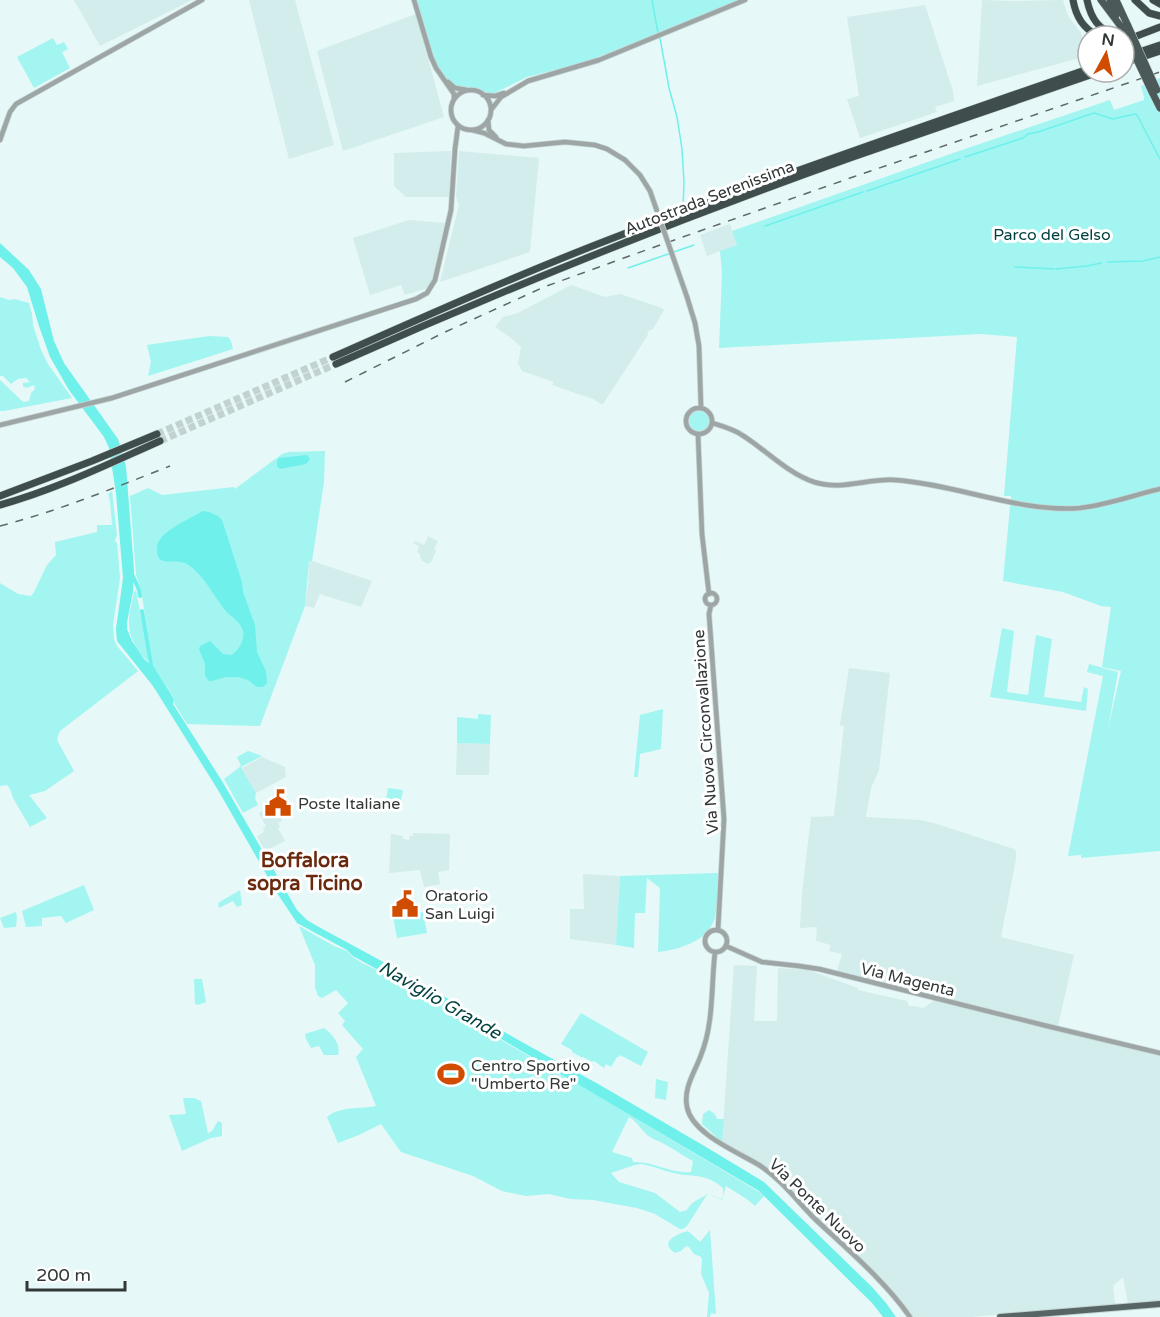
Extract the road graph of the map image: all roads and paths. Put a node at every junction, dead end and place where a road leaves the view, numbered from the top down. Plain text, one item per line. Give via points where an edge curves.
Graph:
1 (202, 0) edge
2 (414, 0) edge
3 (745, 0) edge
4 (1073, 0) edge
5 (1087, 0) edge
6 (1101, 0) edge
7 (1110, 0) edge
8 (1116, 0) edge
9 (1122, 0) edge
10 (1135, 0) edge
11 (1153, 0) edge
12 (1160, 4) edge
13 (1160, 16) edge
14 (1083, 24) edge
15 (1097, 24) edge
16 (1122, 24) edge
17 (1123, 24) edge
18 (1124, 24) edge
19 (1125, 24) edge
20 (1160, 27) edge
21 (1136, 36) edge
22 (1160, 45) edge
23 (1136, 50) edge
24 (1160, 51) edge
25 (1136, 53) edge
26 (1136, 59) edge
27 (1076, 73) edge
28 (443, 79) junction
29 (1076, 80) edge
30 (471, 91) junction
31 (509, 91) junction
32 (1156, 93) edge
33 (483, 95) junction
34 (454, 99) junction
35 (1160, 108) edge
36 (490, 110) junction
37 (488, 120) junction
38 (458, 126) junction
39 (466, 130) junction
40 (472, 130) junction
41 (0, 140) edge
42 (456, 140) junction
43 (497, 140) junction
44 (701, 408) junction
45 (712, 423) junction
46 (0, 425) edge
47 (698, 434) junction
48 (1160, 489) edge
49 (0, 495) edge
50 (0, 505) edge
51 (709, 594) junction
52 (711, 605) junction
53 (718, 929) junction
54 (726, 946) junction
55 (715, 952) junction
56 (1160, 1053) edge
57 (1160, 1304) edge
58 (910, 1317) edge
59 (1000, 1317) edge

1 - 41 street via 16,104
2 - 28 street via 431,57
3 - 31 street via 599,60 528,81
4 - 14 highway
5 - 15 highway
6 - 16 highway
7 - 17 highway
8 - 18 highway
9 - 19 highway
10 - 13 highway via 1149,13
11 - 12 highway
20 - 21 highway
22 - 25 highway
23 - 32 highway, bridge
24 - 26 highway
27 - 29 highway, Autostrada Serenissima via 620,236 472,295 334,360 708,211
28 - 30 street via 455,88
28 - 34 street
30 - 33 street
30 - 34 street
31 - 33 street
31 - 36 street
32 - 35 highway
33 - 36 street
34 - 38 street via 451,112
36 - 37 street
37 - 40 street
37 - 43 street via 489,130
38 - 39 street
38 - 42 street
39 - 40 street
39 - 42 street
40 - 43 street
42 - 46 street via 451,210 435,280 416,299 97,402
43 - 44 street, bridge via 524,146 564,142 595,145 625,160 640,175 650,191 695,323
44 - 45 street via 711,415
44 - 47 street via 690,412 686,421 688,428
45 - 47 street via 706,432
45 - 48 street via 740,433 801,476 829,486 896,480 1063,508 1092,506
47 - 51 street
49 - 50 highway via 159,438 99,468
51 - 52 street via 706,602
51 - 52 street via 717,599
52 - 53 street, Via Nuova Circonvallazione via 724,819
53 - 54 street via 726,935
53 - 55 street via 705,939 708,949
54 - 55 street
54 - 56 street, Via Magenta via 762,962 819,969
55 - 58 street, Via Ponte Nuovo via 707,1039 686,1091 690,1116 709,1136 774,1176
57 - 59 main road

